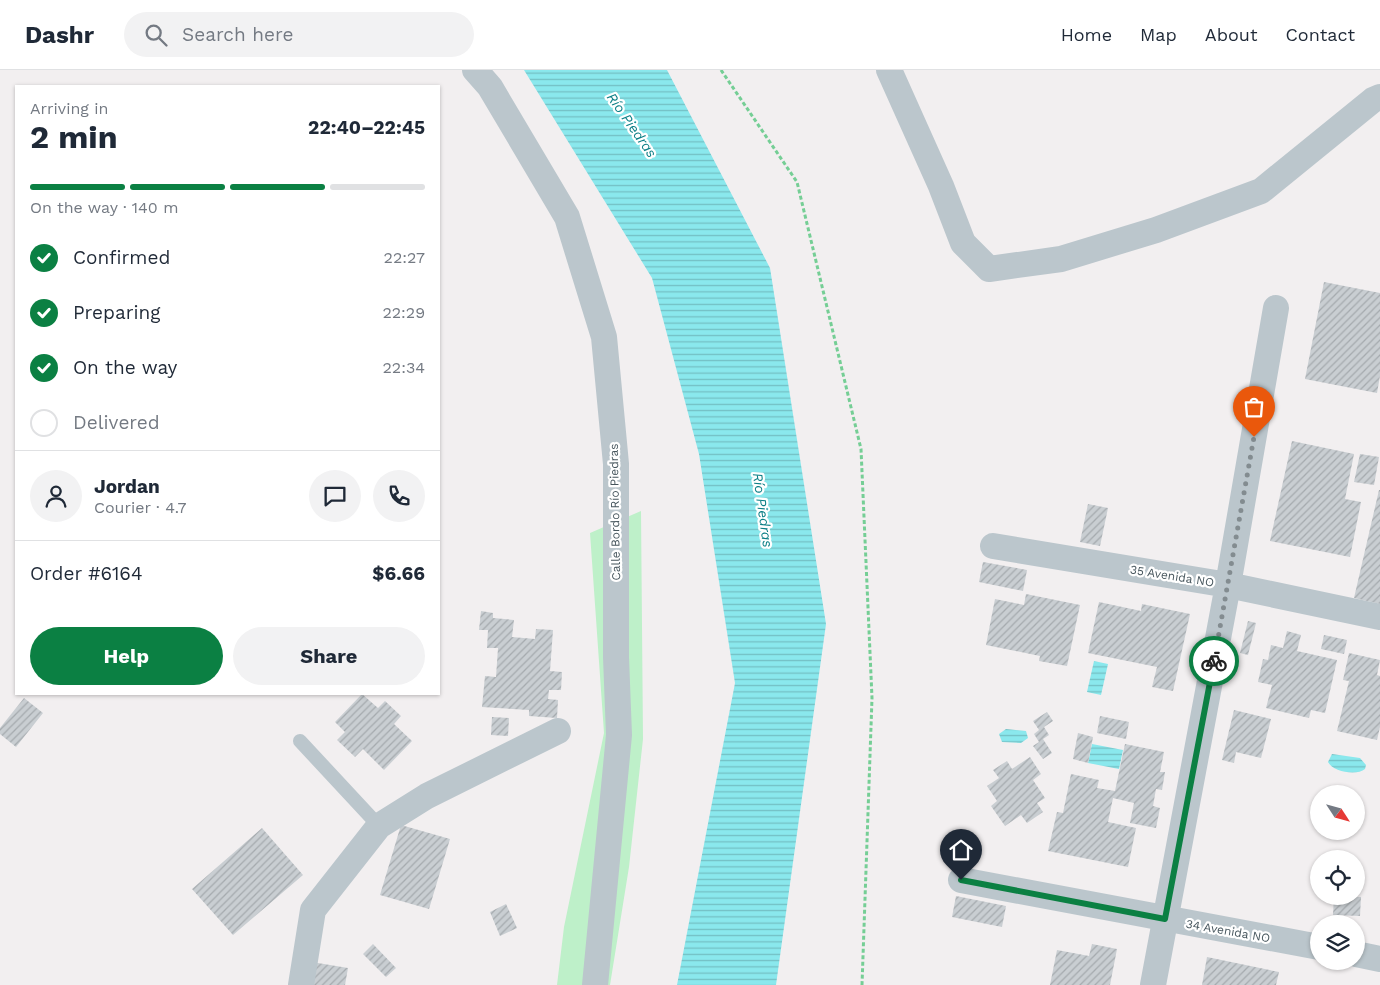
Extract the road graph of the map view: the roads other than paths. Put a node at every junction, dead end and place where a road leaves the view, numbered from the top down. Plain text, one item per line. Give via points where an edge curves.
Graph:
1 (475, 70) edge
2 (889, 70) edge
3 (1380, 97) edge
4 (1276, 308) dead end
5 (993, 546) dead end
6 (1228, 585) junction
7 (1380, 617) edge
8 (558, 732) dead end
9 (300, 741) dead end
10 (380, 826) junction
11 (961, 880) dead end
12 (1165, 919) junction
13 (1310, 946) edge
14 (1365, 956) edge
15 (1380, 959) edge
16 (301, 985) edge
17 (595, 985) edge
18 (1153, 985) edge

1 - 17 street, Calle Bordo Río Piedras via 490,87 568,217 604,337 616,464 619,735
2 - 3 street via 963,244 989,269 1061,259 1156,230 1261,191
4 - 6 street
5 - 6 street, 35 Avenida NO
6 - 7 street, 35 Avenida NO
6 - 12 street
8 - 10 street via 427,796
9 - 10 lane
10 - 16 street via 314,910
11 - 12 street, 34 Avenida NO
12 - 13 street, 34 Avenida NO
12 - 18 street
14 - 15 street

